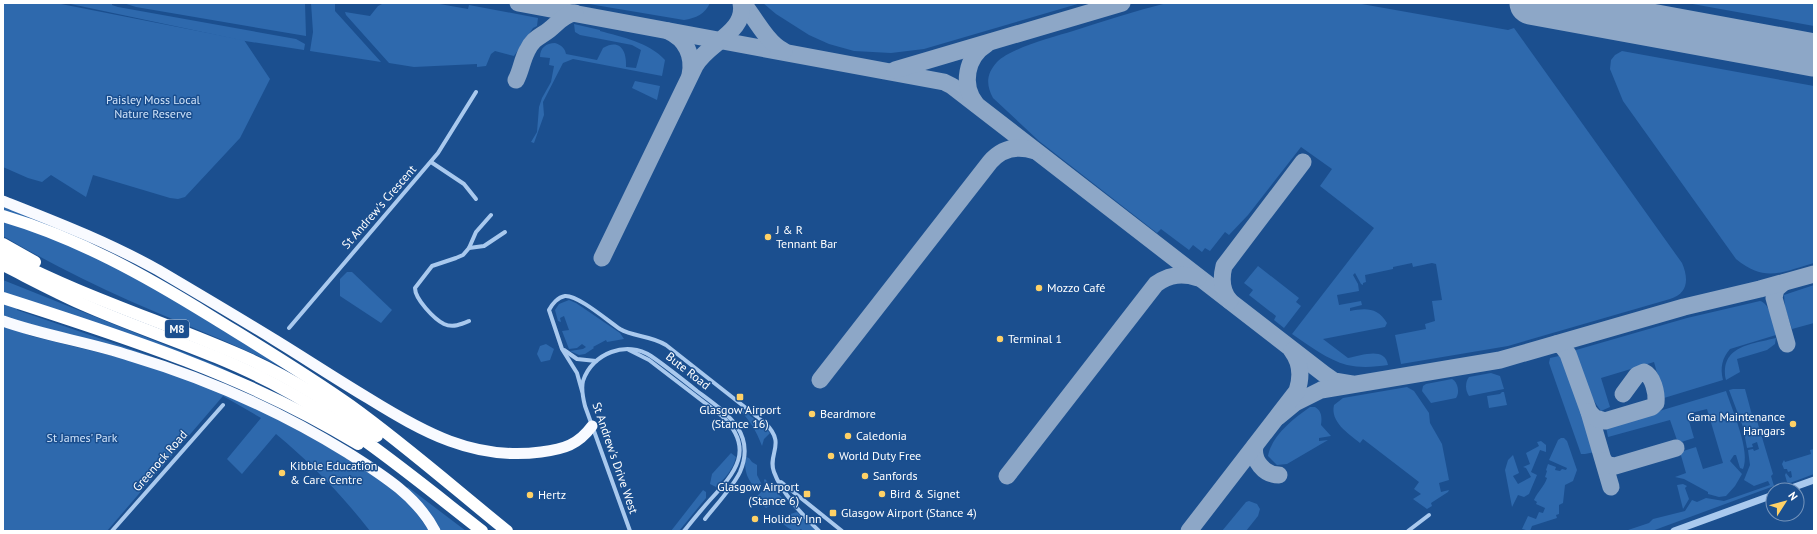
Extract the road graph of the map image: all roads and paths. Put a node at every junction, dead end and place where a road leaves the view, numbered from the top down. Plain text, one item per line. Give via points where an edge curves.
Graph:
1 (476, 92) dead end
2 (431, 162) junction
3 (476, 199) dead end
4 (3, 201) edge
5 (491, 215) dead end
6 (3, 216) edge
7 (505, 232) dead end
8 (3, 244) edge
9 (469, 248) junction
10 (3, 255) edge
11 (3, 265) edge
12 (3, 272) edge
13 (3, 298) edge
14 (82, 304) junction
15 (3, 321) edge
16 (469, 321) dead end
17 (288, 328) dead end
18 (178, 330) junction
19 (562, 349) junction
20 (596, 361) junction
21 (582, 391) junction
22 (223, 405) dead end
23 (730, 420) junction
24 (592, 426) junction
25 (776, 476) junction
26 (1765, 498) edge
27 (447, 504) junction
28 (1429, 516) dead end
29 (705, 519) dead end
30 (112, 531) edge
31 (435, 531) edge
32 (482, 531) edge
33 (506, 531) edge
34 (630, 531) edge
35 (684, 531) edge
36 (820, 531) edge
37 (842, 531) edge
38 (1408, 531) edge
39 (1674, 531) edge

1 - 2 street, St Andrew's Crescent
2 - 3 street via 464,184
2 - 17 street, St Andrew's Crescent
4 - 24 highway via 100,241 149,265 387,410 443,439 475,450 518,455 570,446 582,439
5 - 9 street via 476,232
6 - 33 highway, M8 via 88,248 168,290 327,390 374,424
7 - 9 street via 484,246
8 - 18 highway, M8 via 52,272
9 - 16 street via 456,258 432,266 416,288 419,300 444,324 455,325
10 - 18 highway, M8 via 96,298
11 - 14 highway, M8
12 - 14 highway, M8
13 - 27 highway, M8 via 152,348 281,402 358,444
14 - 27 highway, M8 via 214,356 271,382 322,410
15 - 31 highway via 199,378 267,409 333,444 386,478 413,501
18 - 33 highway, M8 via 250,360 314,394 372,432
19 - 20 street via 577,359
19 - 21 street, St Andrew's Drive West via 577,373
19 - 25 street, St Andrew's Drive West via 549,310 564,296 575,298 622,330 654,338 666,345 772,429 776,439 773,471
20 - 21 street, St Andrew's Drive West via 586,375
20 - 23 street, Bute Road via 609,352 629,350 649,360
21 - 24 street, St Andrew's Drive West
22 - 30 street, Greenock Road
23 - 29 street via 742,438 743,462 737,477
23 - 35 street via 740,453 736,468
24 - 34 street, St Andrew's Drive West
25 - 36 street via 784,490
25 - 37 street
26 - 39 street
27 - 32 highway, M8
28 - 38 street

